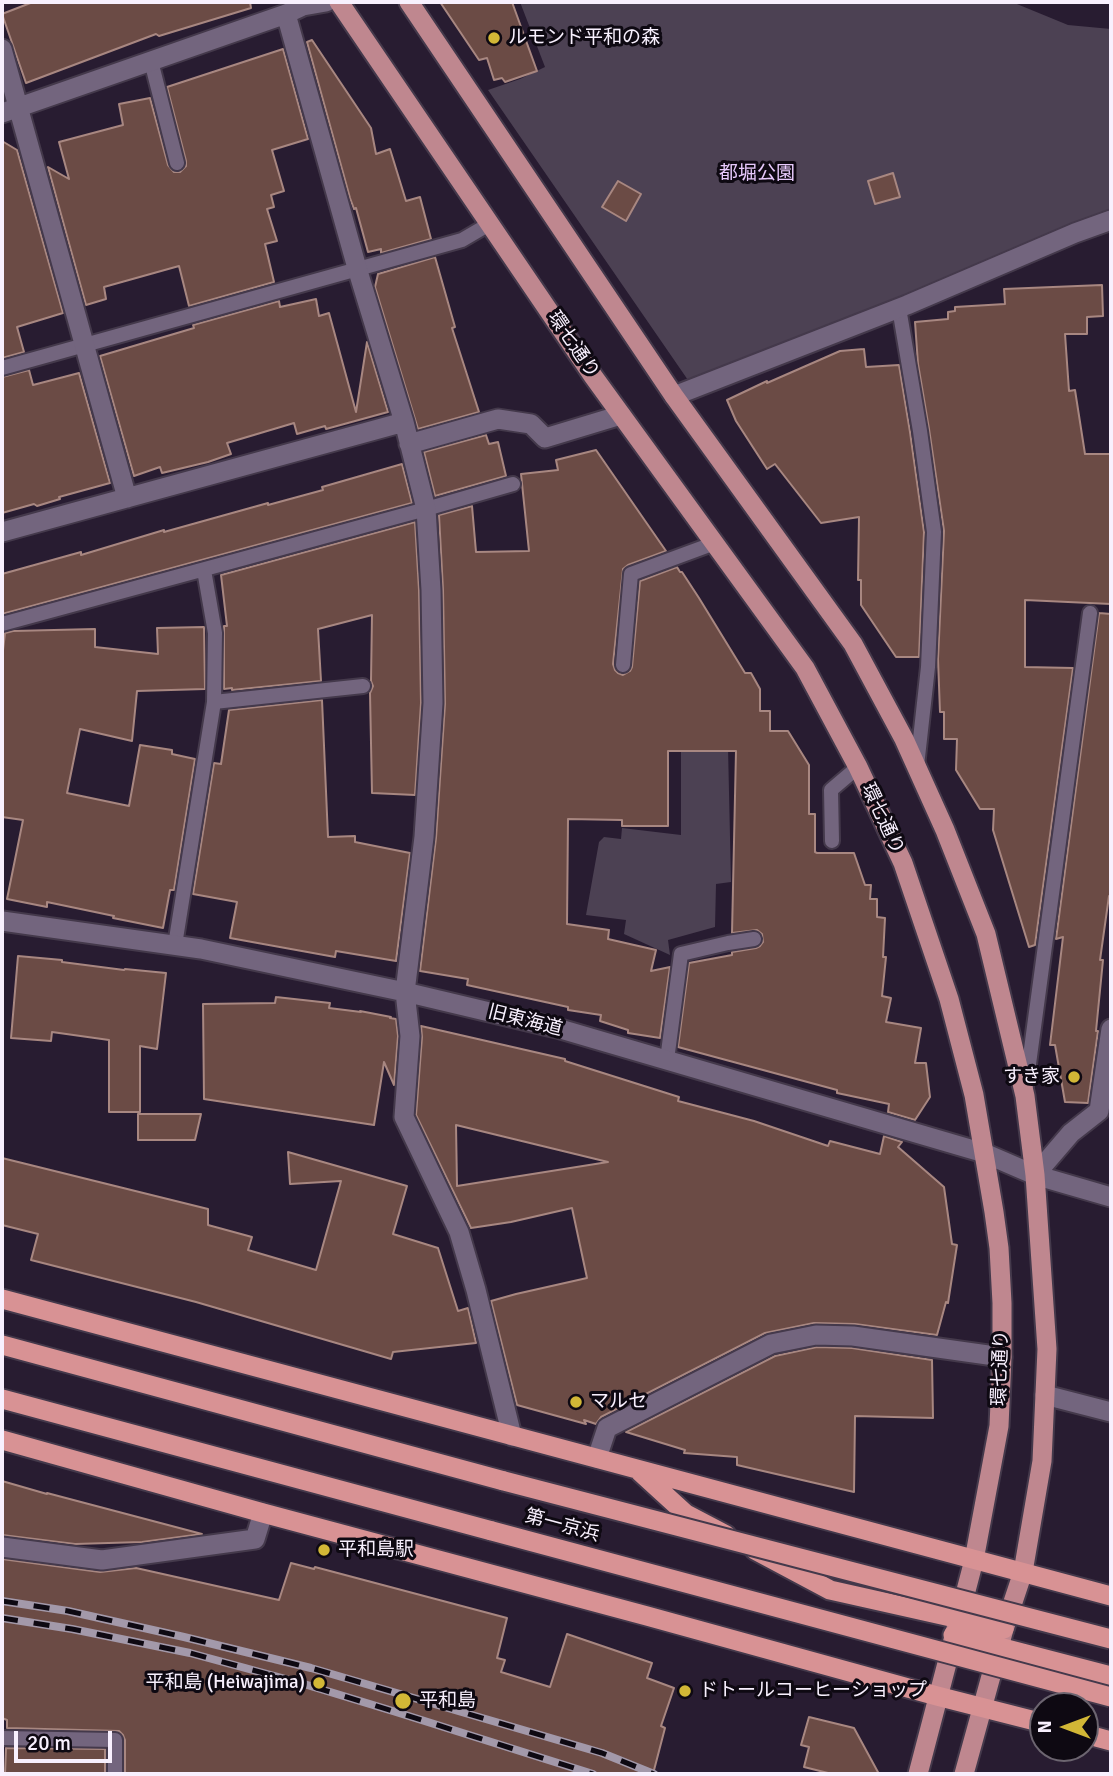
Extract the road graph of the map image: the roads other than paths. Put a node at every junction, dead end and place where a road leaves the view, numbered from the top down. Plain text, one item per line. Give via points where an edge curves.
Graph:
1 (326, 2) edge
2 (339, 2) edge
3 (409, 2) edge
4 (286, 14) junction
5 (2, 49) edge
6 (151, 61) junction
7 (10, 110) edge
8 (177, 163) dead end
9 (1111, 220) edge
10 (491, 223) junction
11 (357, 268) junction
12 (899, 308) junction
13 (84, 345) junction
14 (2, 368) edge
15 (674, 396) junction
16 (621, 415) junction
17 (404, 422) junction
18 (409, 444) junction
19 (513, 484) dead end
20 (127, 498) junction
21 (426, 509) junction
22 (2, 532) edge
23 (715, 543) junction
24 (204, 569) junction
25 (1090, 612) dead end
26 (2, 624) edge
27 (623, 665) dead end
28 (363, 686) dead end
29 (214, 702) junction
30 (858, 767) junction
31 (917, 767) junction
32 (832, 841) dead end
33 (2, 921) edge
34 (754, 939) dead end
35 (175, 945) junction
36 (405, 992) junction
37 (1111, 1029) edge
38 (667, 1060) junction
39 (1025, 1096) junction
40 (984, 1153) junction
41 (1034, 1175) junction
42 (1111, 1197) edge
43 (2, 1299) edge
44 (2, 1345) edge
45 (1002, 1357) junction
46 (1045, 1395) junction
47 (2, 1399) edge
48 (1111, 1412) edge
49 (512, 1436) junction
50 (2, 1440) edge
51 (597, 1458) junction
52 (637, 1469) junction
53 (263, 1513) junction
54 (2, 1547) edge
55 (974, 1560) junction
56 (1023, 1572) junction
57 (1111, 1596) edge
58 (956, 1627) junction
59 (1001, 1638) junction
60 (1111, 1639) edge
61 (1111, 1676) edge
62 (937, 1696) junction
63 (1111, 1697) edge
64 (983, 1707) junction
65 (1029, 1719) edge
66 (2, 1738) edge
67 (115, 1774) edge
68 (918, 1774) edge
69 (964, 1774) edge

1 - 4 street
2 - 10 main road, 環七通り
3 - 15 main road
4 - 6 street
4 - 11 street
5 - 7 street
6 - 7 street
6 - 8 lane
7 - 13 street
9 - 12 street
10 - 11 lane via 462,240
10 - 16 main road, 環七通り
11 - 13 lane
11 - 17 street
12 - 15 street
12 - 31 lane via 934,532 928,667
13 - 14 lane
13 - 20 street
15 - 31 main road via 853,644
16 - 18 street via 545,438 531,425 498,419
16 - 23 main road, 環七通り
17 - 18 street
17 - 20 street
18 - 21 street
19 - 21 lane
20 - 22 street
21 - 24 lane
21 - 36 street via 433,703 424,836
23 - 27 lane via 631,574
23 - 30 main road, 環七通り via 805,668
24 - 26 lane
24 - 29 lane via 215,633
25 - 39 lane
28 - 29 lane
29 - 35 lane
30 - 32 lane via 831,790
30 - 40 main road, 環七通り via 903,863 949,999
31 - 39 main road via 986,934
33 - 35 street, 旧東海道
34 - 38 lane via 681,954
35 - 36 street, 旧東海道
36 - 38 street, 旧東海道
36 - 49 street via 410,1036 404,1117 459,1232
37 - 41 street via 1099,1111 1071,1133
38 - 40 street, 旧東海道
39 - 41 main road
40 - 41 street, 旧東海道
40 - 45 main road, 環七通り via 999,1248
41 - 42 street, 旧東海道
41 - 46 main road via 1047,1349
43 - 49 highway
44 - 60 highway, 第一京浜, bridge
45 - 51 street via 853,1336 816,1335 771,1344 607,1428
45 - 55 main road, 環七通り via 999,1426
46 - 48 street
46 - 56 main road via 1042,1461
47 - 63 highway, 第一京浜, bridge
49 - 51 highway
50 - 53 highway
51 - 52 highway
52 - 55 highway
52 - 58 highway via 686,1514 830,1590
53 - 54 street via 256,1539 102,1560
53 - 62 highway
55 - 56 highway
55 - 58 main road, 環七通り
56 - 57 highway
56 - 59 main road
58 - 59 highway
58 - 62 main road, 環七通り
59 - 61 highway
59 - 64 main road
62 - 64 highway
62 - 68 main road, 環七通り
64 - 65 highway
64 - 69 main road
66 - 67 lane via 115,1740

